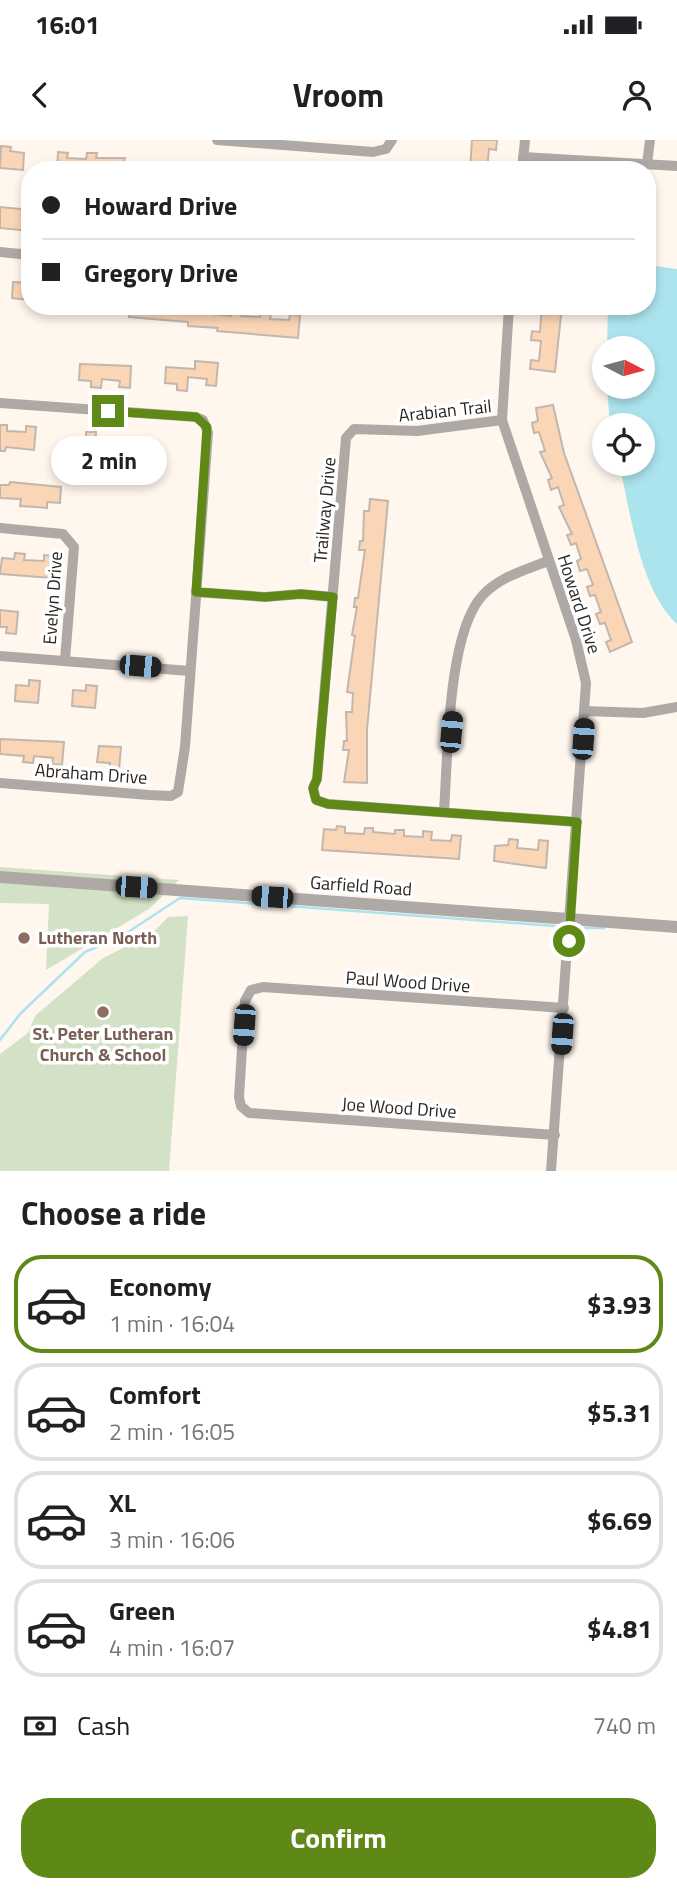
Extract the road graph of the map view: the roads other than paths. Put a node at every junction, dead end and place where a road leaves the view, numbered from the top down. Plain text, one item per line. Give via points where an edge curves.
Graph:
1 (217, 140) edge
2 (525, 140) edge
3 (650, 140) edge
4 (389, 144) edge
5 (523, 157) junction
6 (523, 161) edge
7 (594, 161) edge
8 (648, 161) edge
9 (656, 165) edge
10 (677, 166) edge
11 (0, 253) edge
12 (21, 254) edge
13 (509, 315) edge
14 (0, 403) edge
15 (502, 420) junction
16 (350, 431) joint
17 (0, 528) edge
18 (548, 561) junction
19 (196, 592) junction
20 (333, 597) junction
21 (0, 656) edge
22 (65, 660) junction
23 (190, 671) junction
24 (677, 707) edge
25 (585, 711) junction
26 (0, 783) edge
27 (443, 811) junction
28 (577, 822) junction
29 (0, 877) edge
30 (570, 919) junction
31 (677, 926) edge
32 (564, 1009) junction
33 (243, 1109) joint
34 (555, 1135) junction
35 (551, 1171) edge

1 - 4 street via 373,152
2 - 5 street
3 - 8 street
5 - 6 street
5 - 7 street
9 - 10 street
11 - 12 street
13 - 15 street, Howard Drive
14 - 19 street via 203,420 208,433
15 - 16 street, Arabian Trail via 417,431
15 - 18 street, Howard Drive
16 - 20 street, Trailway Drive
17 - 22 street, Evelyn Drive via 70,538 74,547
18 - 25 street, Howard Drive via 581,655
18 - 27 street via 514,574 482,596 463,631
19 - 20 street
19 - 23 street
20 - 27 street, Trailway Drive via 313,788 316,800
21 - 22 street
22 - 23 street
23 - 26 street, Abraham Drive via 178,792 160,795
24 - 25 street via 643,713
25 - 28 street, Howard Drive
27 - 28 street
28 - 30 street, Howard Drive
29 - 30 street, Garfield Road
30 - 31 street, Garfield Road
30 - 32 street, Howard Drive
32 - 33 street, Paul Wood Drive via 263,987 251,990 245,1001 239,1097
32 - 34 street, Howard Drive
33 - 34 street, Joe Wood Drive via 253,1114
34 - 35 street, Howard Drive

